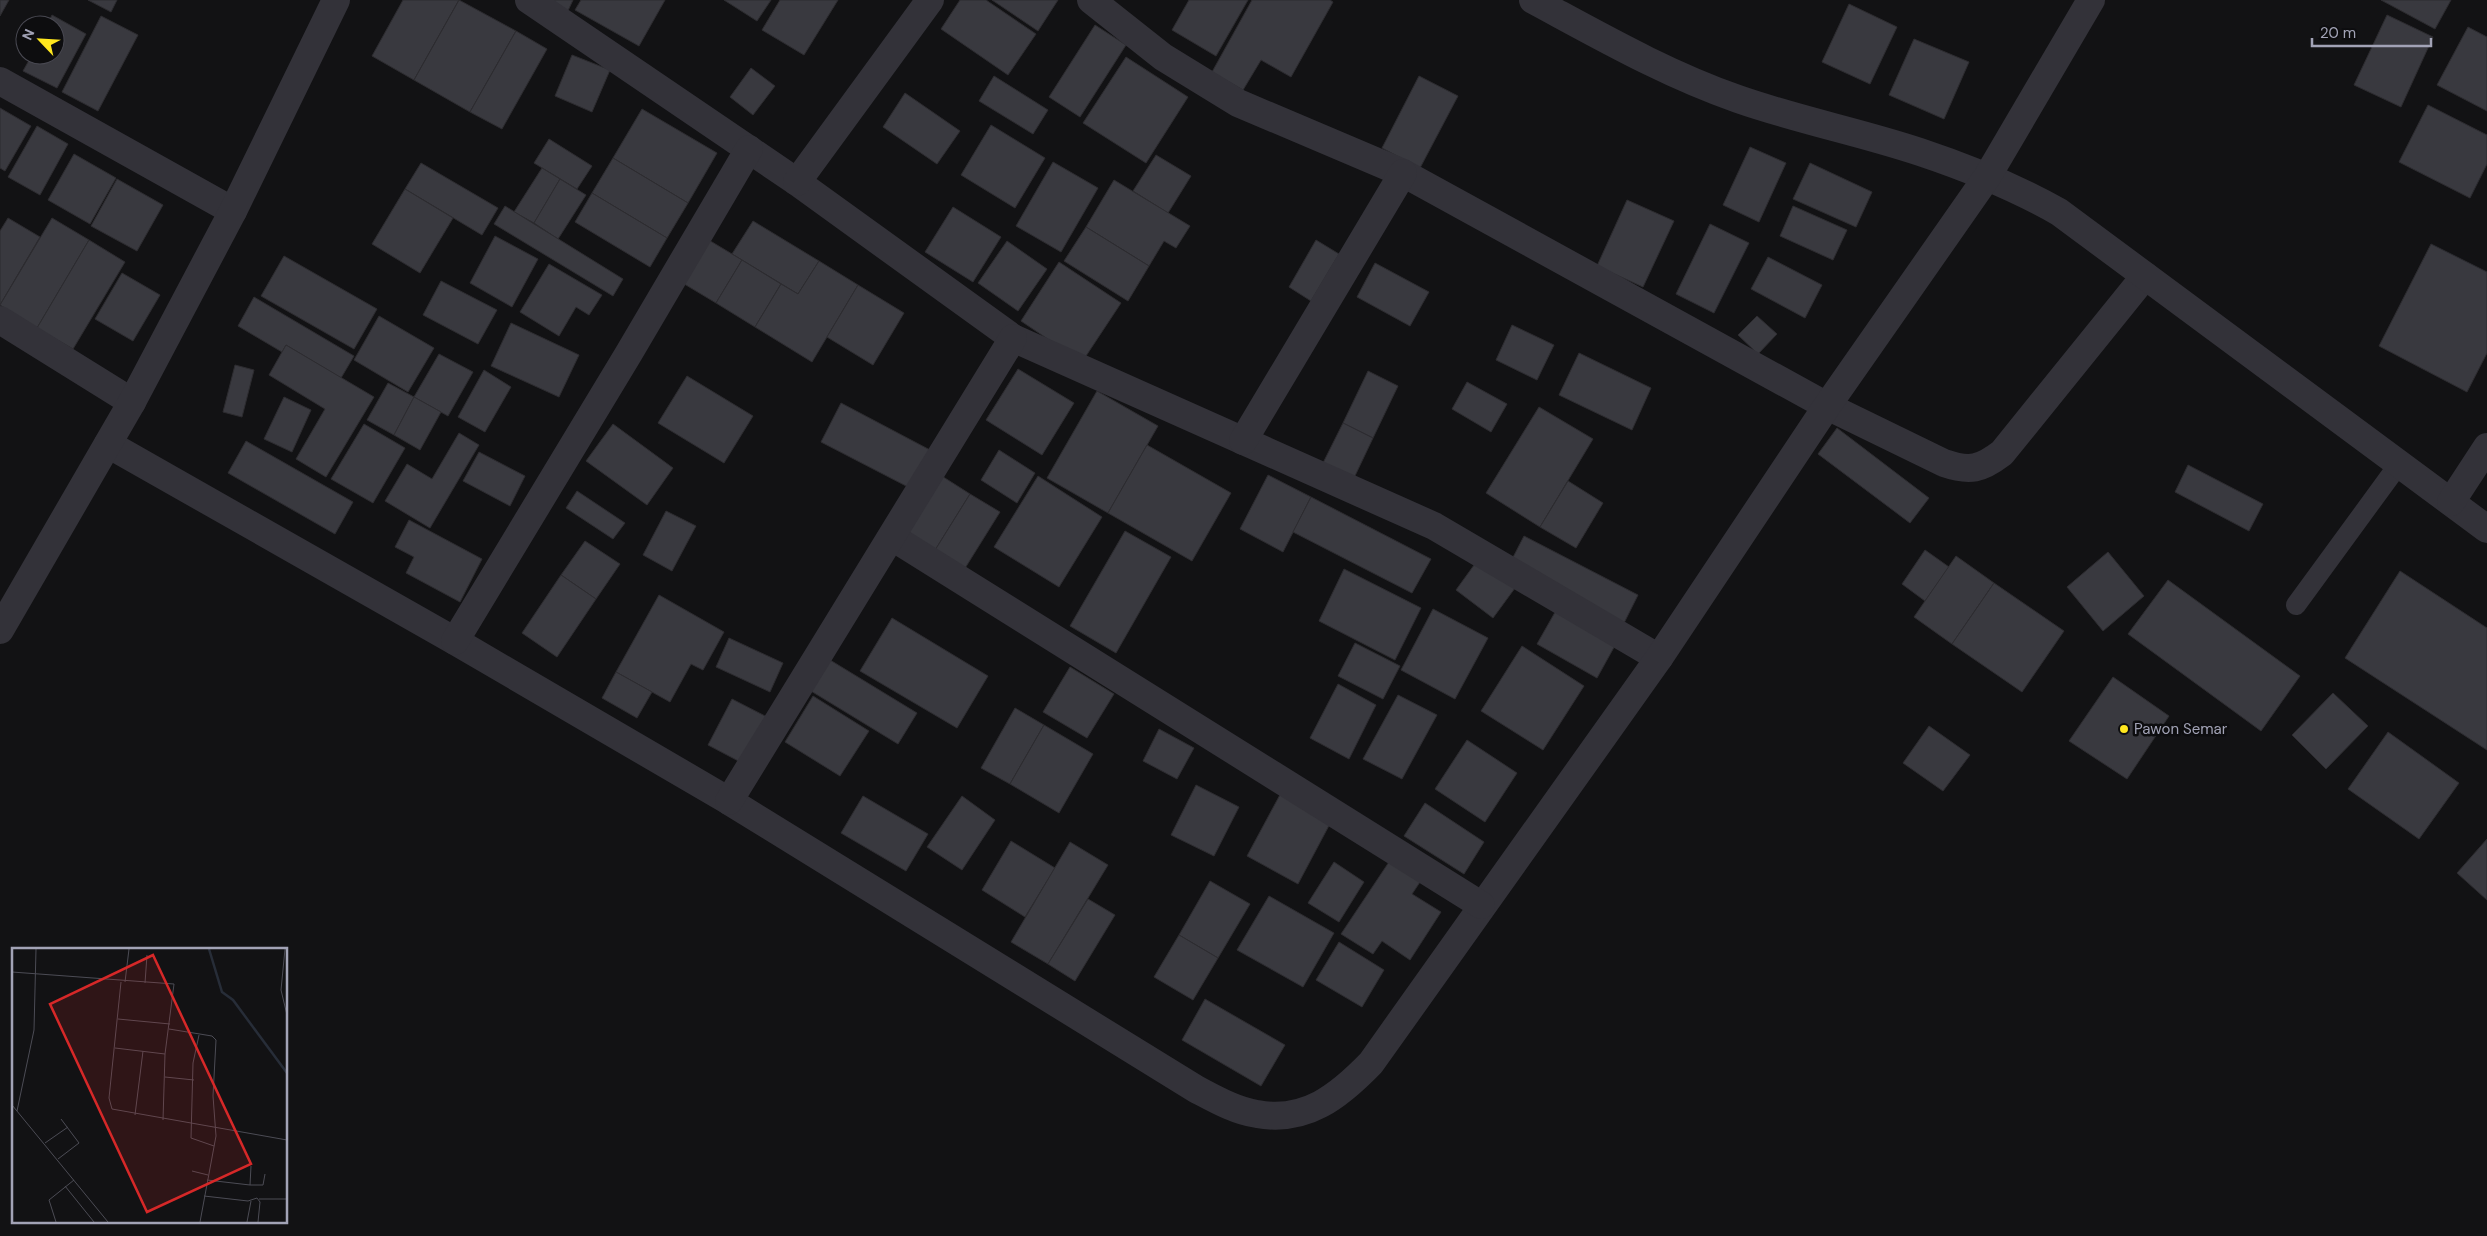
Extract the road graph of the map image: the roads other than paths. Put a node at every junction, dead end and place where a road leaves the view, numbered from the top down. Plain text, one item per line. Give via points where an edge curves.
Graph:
1 (336, 0) edge
2 (529, 0) edge
3 (930, 0) edge
4 (1091, 0) edge
5 (1533, 0) edge
6 (2091, 0) edge
7 (0, 81) edge
8 (749, 149) junction
9 (1403, 173) junction
10 (1987, 177) junction
11 (797, 182) junction
12 (233, 211) junction
13 (2145, 276) junction
14 (0, 320) edge
15 (1013, 338) junction
16 (132, 402) junction
17 (1827, 406) junction
18 (1243, 441) junction
19 (108, 444) junction
20 (2487, 447) edge
21 (2399, 464) junction
22 (2451, 502) junction
23 (2487, 529) edge
24 (892, 537) junction
25 (2296, 605) dead end
26 (0, 630) edge
27 (454, 641) junction
28 (1659, 658) junction
29 (729, 801) junction
30 (1481, 906) junction

1 - 12 street
2 - 8 street
3 - 11 street
4 - 9 street via 1164,57 1238,103
5 - 10 street via 1651,63 1696,83 1739,99 1920,152
6 - 10 street
7 - 12 street
8 - 11 street
8 - 27 street
9 - 17 street
9 - 18 street
10 - 13 street via 2026,193 2059,212
10 - 17 street
11 - 15 street
12 - 16 street
13 - 17 street via 2002,453 1984,466 1961,469 1944,463
13 - 21 street
14 - 16 street
15 - 18 street
15 - 24 street
16 - 19 street
17 - 28 street
18 - 28 street via 1434,526
19 - 26 street
19 - 27 street
20 - 22 street
21 - 22 street
21 - 25 lane
22 - 23 street
24 - 29 street
24 - 30 street
27 - 29 street
28 - 30 street
29 - 30 street via 1196,1089 1256,1114 1278,1116 1299,1113 1320,1105 1346,1088 1371,1063

